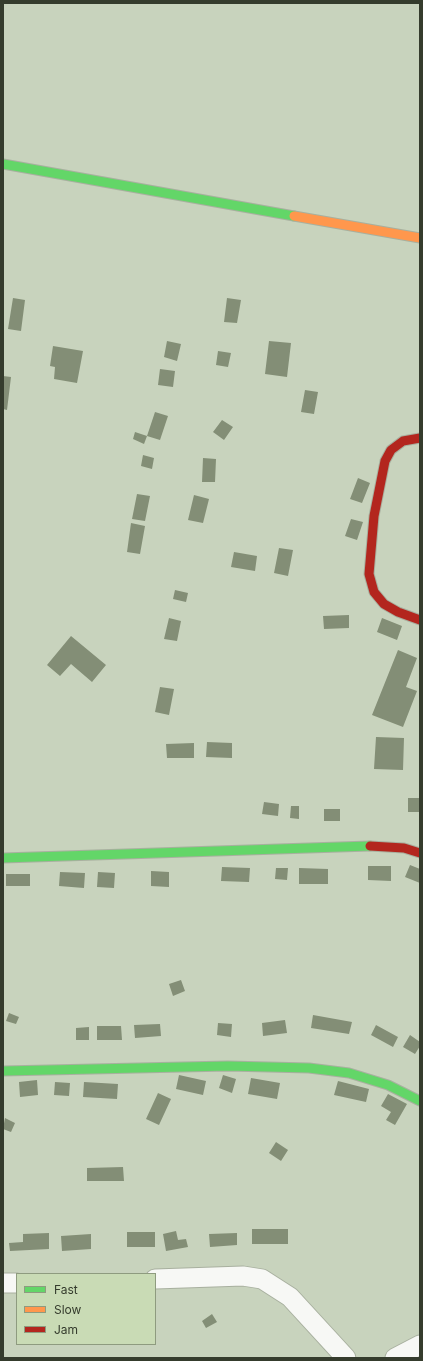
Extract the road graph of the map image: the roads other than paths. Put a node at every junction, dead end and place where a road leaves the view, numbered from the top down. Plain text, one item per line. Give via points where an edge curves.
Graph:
1 (3, 164) edge
2 (420, 238) edge
3 (420, 438) edge
4 (420, 620) edge
5 (420, 853) edge
6 (3, 858) edge
7 (3, 1071) edge
8 (420, 1101) edge
9 (156, 1279) edge
10 (3, 1283) edge
11 (16, 1283) edge
12 (420, 1345) edge
13 (346, 1358) edge
14 (395, 1358) edge

1 - 2 street
3 - 4 street via 403,441 391,450 385,461 374,516 370,574 374,592 384,604
5 - 6 street via 383,846
7 - 8 street via 228,1066 309,1068 349,1073 388,1085
9 - 13 street via 243,1276 262,1279 290,1297
10 - 11 street
12 - 14 street

